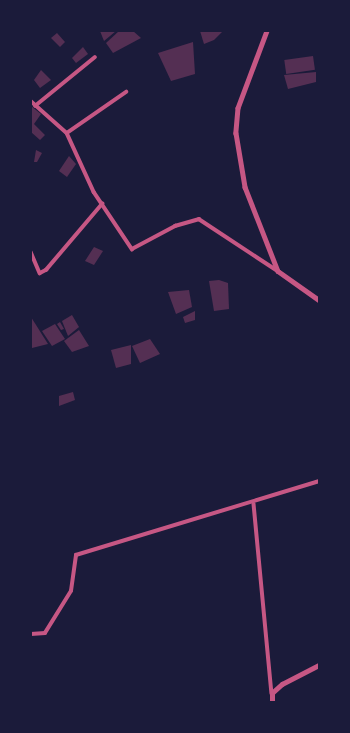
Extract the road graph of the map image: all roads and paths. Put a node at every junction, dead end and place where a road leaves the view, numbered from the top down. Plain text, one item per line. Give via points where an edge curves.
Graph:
1 (267, 31) edge
2 (95, 57) dead end
3 (126, 92) dead end
4 (31, 101) edge
5 (35, 106) junction
6 (67, 133) junction
7 (102, 204) junction
8 (31, 252) edge
9 (278, 271) junction
10 (319, 300) edge
11 (319, 481) edge
12 (254, 504) junction
13 (31, 634) edge
14 (319, 665) edge
15 (272, 693) junction
16 (272, 702) edge

1 - 9 street via 238,108 236,133 245,187
2 - 5 street
3 - 6 street
4 - 5 street
5 - 6 street
6 - 7 street
7 - 8 street via 46,270 40,273
7 - 9 street via 132,249 176,226 199,219
9 - 10 street
11 - 12 street
12 - 13 street via 76,556 71,590 45,633
12 - 15 street
14 - 15 street via 282,684
15 - 16 street

